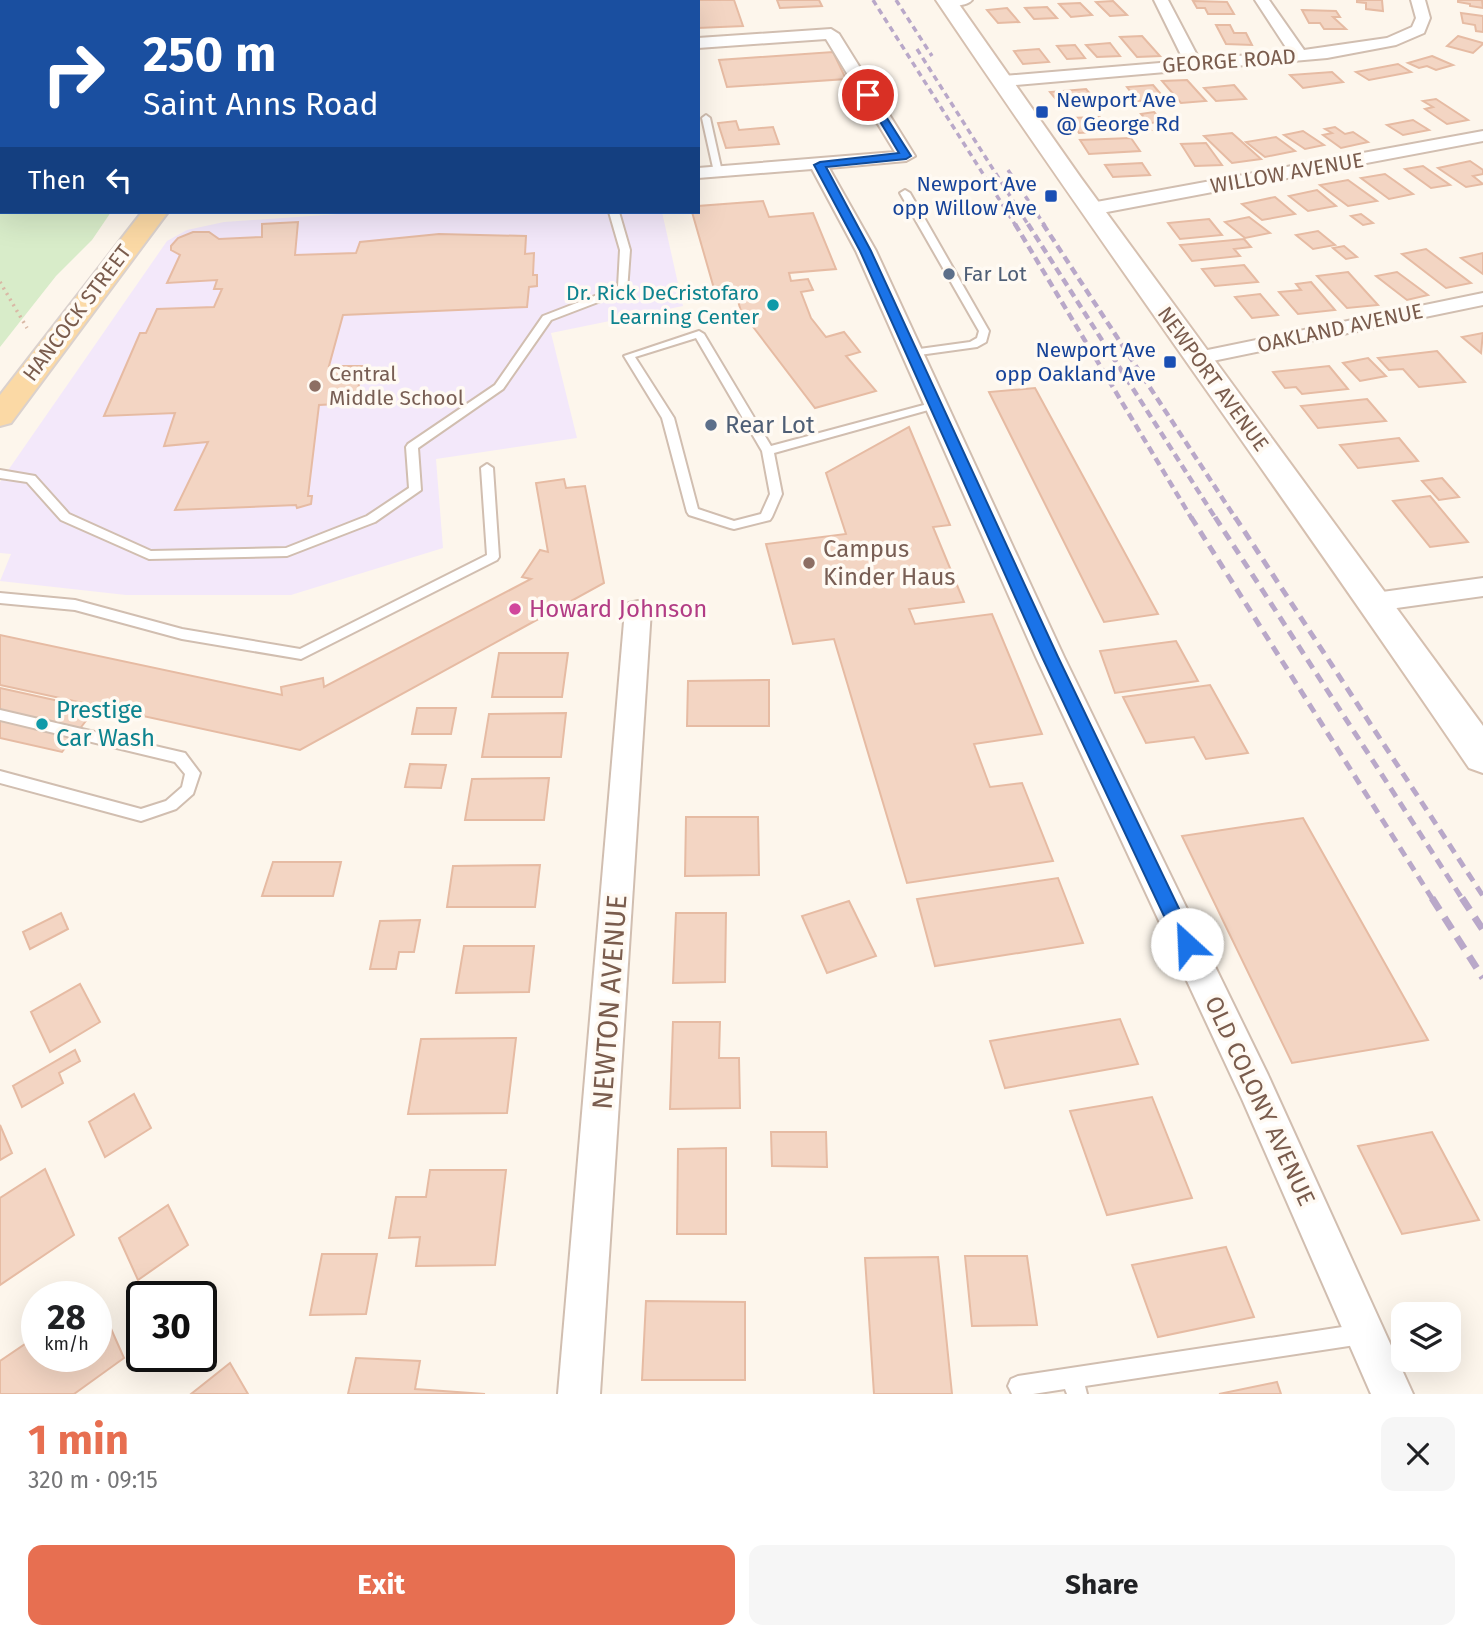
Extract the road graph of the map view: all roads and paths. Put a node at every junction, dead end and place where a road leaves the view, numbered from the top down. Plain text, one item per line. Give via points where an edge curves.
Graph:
1 (953, 0) edge
2 (1161, 0) edge
3 (1262, 0) edge
4 (1418, 0) edge
5 (700, 43) edge
6 (1300, 56) junction
7 (1193, 63) junction
8 (1004, 81) junction
9 (706, 118) dead end
10 (1483, 136) edge
11 (820, 165) junction
12 (718, 172) junction
13 (700, 173) edge
14 (905, 193) dead end
15 (1091, 209) junction
16 (153, 214) edge
17 (615, 214) edge
18 (0, 282) edge
19 (1483, 299) edge
20 (912, 353) junction
21 (44, 356) junction
22 (1198, 358) junction
23 (935, 405) junction
24 (0, 416) edge
25 (768, 451) junction
26 (487, 468) dead end
27 (0, 474) edge
28 (1483, 587) edge
29 (0, 598) edge
30 (1375, 602) junction
31 (638, 610) dead end
32 (0, 715) edge
33 (1483, 757) edge
34 (0, 777) edge
35 (1365, 1333) junction
36 (1018, 1386) dead end
37 (1074, 1386) edge
38 (579, 1394) edge
39 (1392, 1394) edge

1 - 8 main road, NEWPORT AVENUE
2 - 7 street
3 - 6 street
4 - 6 street, GEORGE ROAD via 1422,24 1407,37
5 - 11 street via 831,34 906,156
6 - 7 street, GEORGE ROAD
7 - 8 street, GEORGE ROAD
8 - 15 main road, NEWPORT AVENUE
9 - 12 lane
10 - 15 street, WILLOW AVENUE
11 - 12 street
11 - 20 street, OLD COLONY AVENUE via 866,251
12 - 13 street
14 - 20 lane via 984,331 982,340 972,345
15 - 22 main road, NEWPORT AVENUE
16 - 21 main road, HANCOCK STREET
17 - 27 lane via 625,250 623,289 547,318 499,387 412,447 415,490 371,519 287,552 149,555 65,517 31,479
18 - 21 path
19 - 22 street, OAKLAND AVENUE
20 - 23 street, OLD COLONY AVENUE
21 - 24 main road, HANCOCK STREET
22 - 30 main road, NEWPORT AVENUE
23 - 25 lane
23 - 35 street, OLD COLONY AVENUE via 1255,1087
25 - 25 lane via 699,334 629,356 668,418 692,512 734,524 766,517 776,494
26 - 29 lane via 493,557 301,654 183,634 75,606
28 - 30 street
30 - 33 main road, NEWPORT AVENUE
31 - 38 street, NEWTON AVENUE
32 - 34 lane via 180,757 193,773 188,790 171,805 141,816
35 - 37 lane
35 - 39 street, OLD COLONY AVENUE
36 - 37 lane

